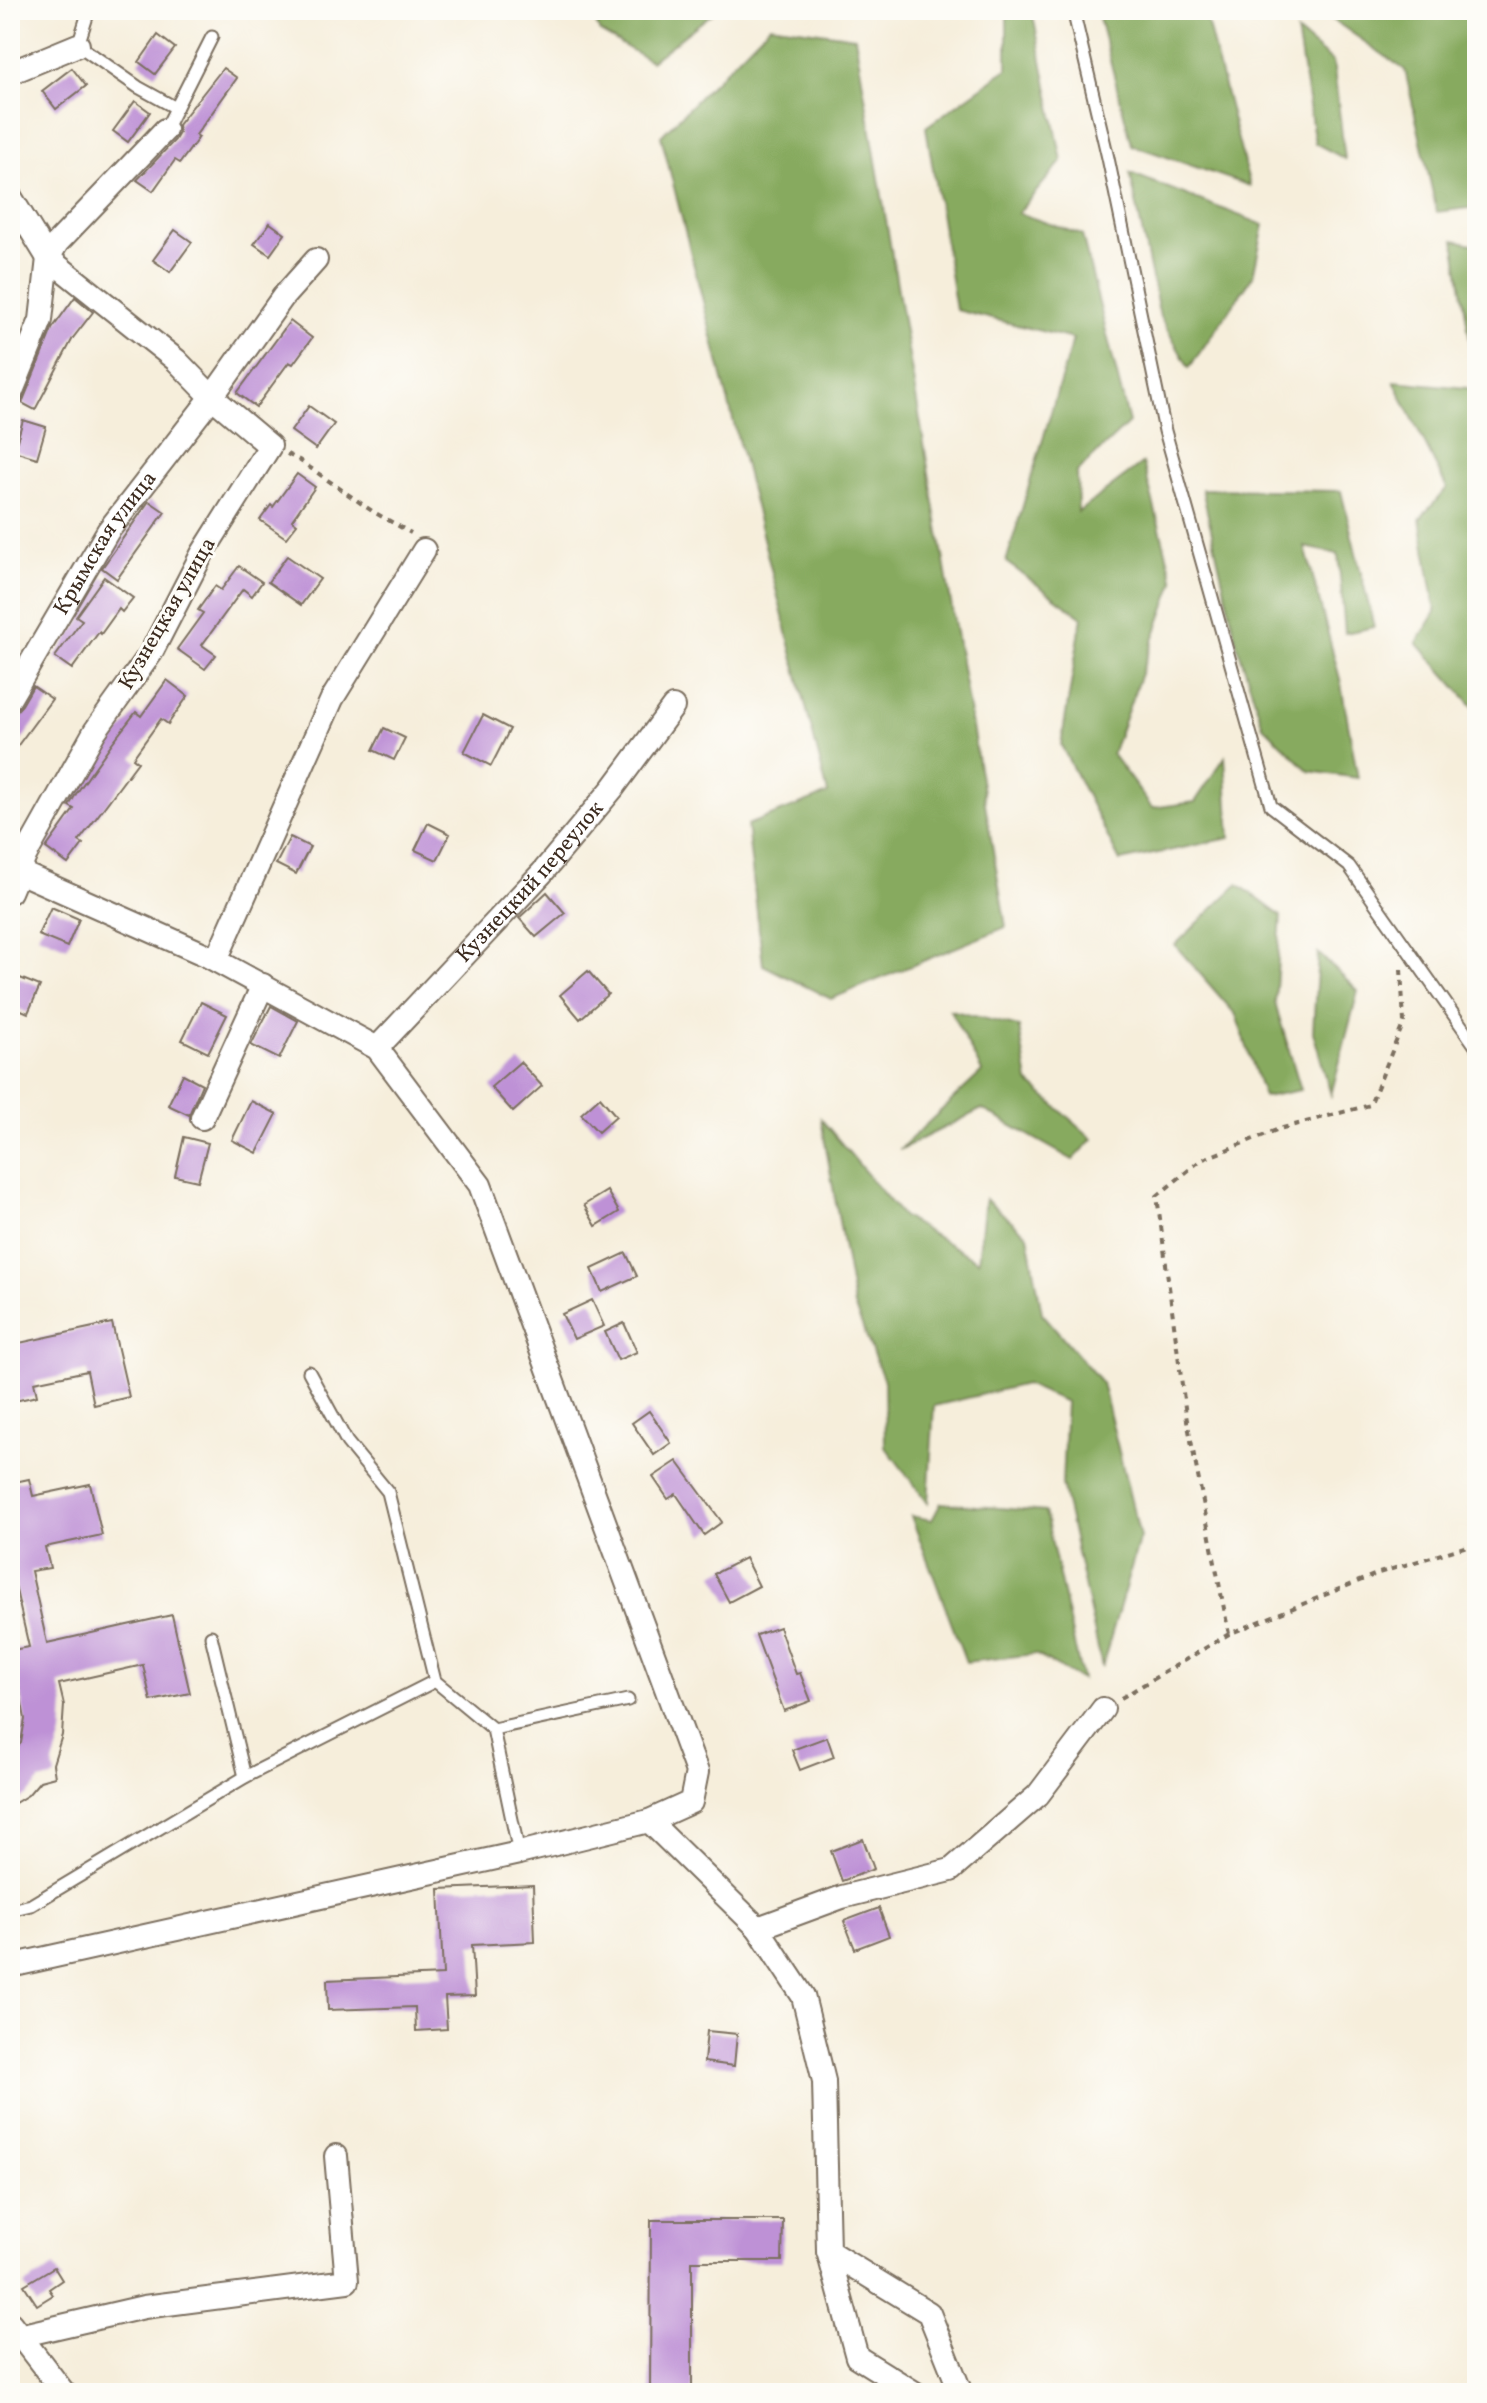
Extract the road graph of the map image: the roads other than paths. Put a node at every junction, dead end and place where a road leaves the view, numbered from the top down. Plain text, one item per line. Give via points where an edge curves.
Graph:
1 (89, 10) edge
2 (1073, 10) edge
3 (212, 37) dead end
4 (78, 45) junction
5 (10, 73) edge
6 (176, 108) junction
7 (165, 130) joint
8 (10, 196) edge
9 (48, 258) junction
10 (316, 260) dead end
11 (10, 396) edge
12 (212, 397) junction
13 (424, 550) road end
14 (10, 698) edge
15 (673, 707) dead end
16 (13, 878) edge
17 (216, 960) junction
18 (263, 985) junction
19 (377, 1048) junction
20 (1477, 1048) edge
21 (202, 1118) dead end
22 (309, 1372) dead end
23 (211, 1636) dead end
24 (435, 1681) junction
25 (628, 1700) dead end
26 (1103, 1709) road end
27 (493, 1729) junction
28 (245, 1777) junction
29 (649, 1821) junction
30 (519, 1853) junction
31 (10, 1910) edge
32 (758, 1928) junction
33 (10, 1966) edge
34 (336, 2156) dead end
35 (828, 2251) junction
36 (13, 2332) edge
37 (64, 2393) edge
38 (915, 2393) edge
39 (961, 2393) edge

1 - 4 lane
2 - 20 lane via 1165,431 1271,806 1349,866
3 - 6 lane
4 - 5 street
4 - 6 lane
6 - 7 lane
7 - 9 street
8 - 9 street
9 - 11 street via 41,320
9 - 12 street via 176,360
10 - 12 street, Крымская улица
12 - 14 street, Крымская улица via 108,531
12 - 16 street, Кузнецкая улица via 270,446 202,554 151,653 95,731
13 - 17 street via 332,699
15 - 19 street, Кузнецкий переулок via 542,873
16 - 17 street
17 - 18 street
18 - 19 street
18 - 21 street
19 - 29 street via 480,1185 697,1772 691,1802
22 - 24 lane via 347,1442 388,1492
23 - 28 lane
24 - 27 lane
24 - 28 lane
25 - 27 lane
26 - 32 street via 1038,1795 951,1870 842,1897
27 - 30 lane
28 - 31 lane via 31,1905
29 - 30 street
29 - 32 street
30 - 33 street
32 - 35 street via 803,1996 824,2081
34 - 36 street via 347,2281 144,2307
35 - 38 street via 857,2357
35 - 39 street via 929,2313
36 - 37 street

